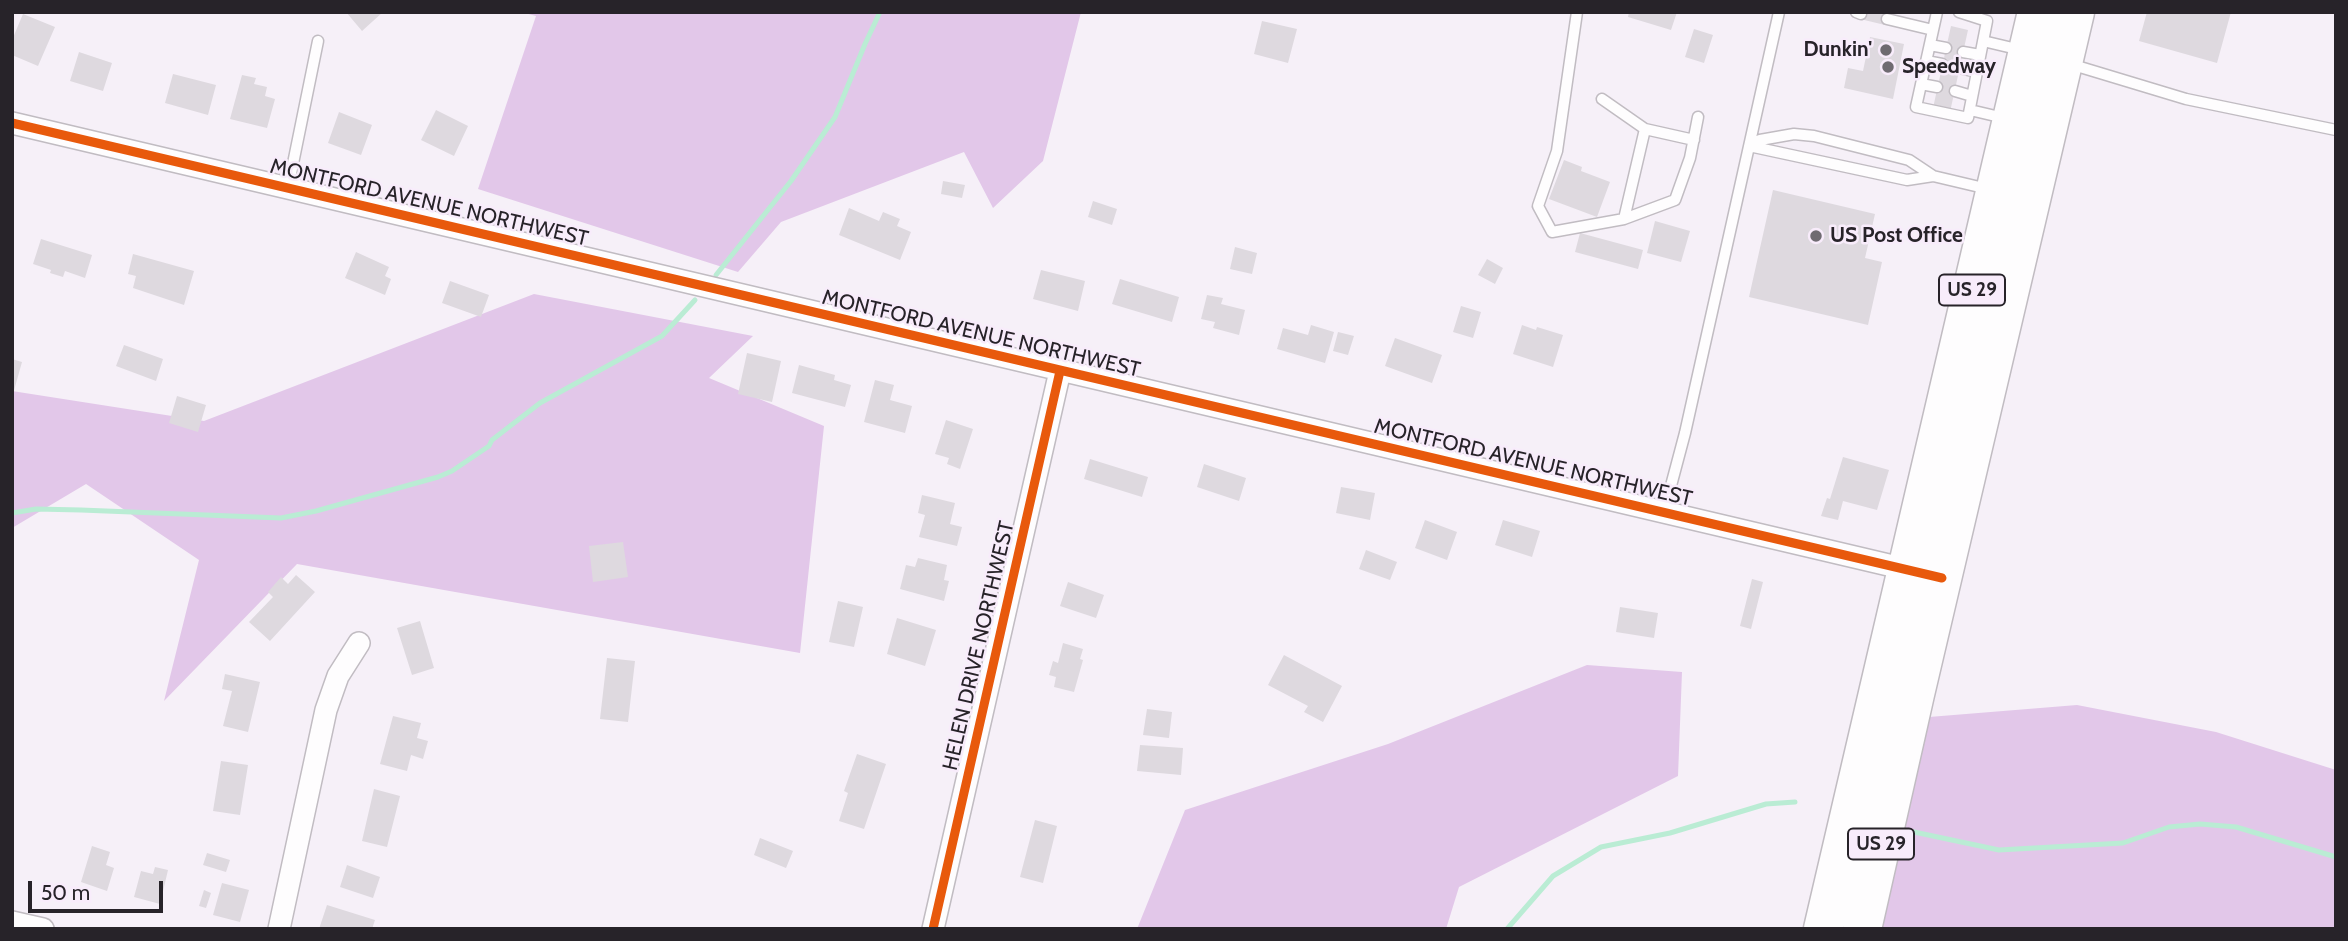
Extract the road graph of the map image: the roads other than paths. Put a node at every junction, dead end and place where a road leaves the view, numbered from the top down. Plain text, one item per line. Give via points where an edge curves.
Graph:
1 (1577, 12) edge
2 (1779, 12) edge
3 (1937, 12) edge
4 (2037, 12) edge
5 (2076, 12) edge
6 (1958, 13) edge
7 (1887, 19) dead end
8 (1933, 30) junction
9 (318, 41) dead end
10 (1983, 41) junction
11 (1930, 45) junction
12 (1945, 48) dead end
13 (1963, 52) dead end
14 (1980, 55) junction
15 (2046, 57) junction
16 (1926, 61) junction
17 (1942, 64) dead end
18 (1959, 68) dead end
19 (1977, 72) junction
20 (1921, 84) junction
21 (1937, 88) dead end
22 (1955, 92) dead end
23 (1972, 96) junction
24 (1602, 99) dead end
25 (1970, 110) junction
26 (1698, 117) dead end
27 (2012, 120) junction
28 (12, 122) edge
29 (1645, 129) junction
30 (2336, 131) edge
31 (1694, 140) junction
32 (1749, 146) junction
33 (1933, 176) junction
34 (288, 188) junction
35 (1995, 191) junction
36 (1624, 219) junction
37 (1060, 371) junction
38 (1664, 512) junction
39 (1906, 569) junction
40 (1942, 579) junction
41 (359, 643) dead end
42 (12, 922) edge
43 (43, 929) edge
44 (279, 929) edge
45 (933, 929) edge
46 (1823, 929) edge
47 (1862, 929) edge

1 - 36 lane via 1557,151 1538,206 1552,232
2 - 32 lane
3 - 8 lane
4 - 15 highway, US 29
5 - 15 highway, US 29
6 - 10 lane via 1987,21
7 - 8 lane
8 - 11 lane
9 - 34 lane
10 - 14 lane
10 - 15 lane
11 - 12 lane
11 - 16 lane
13 - 14 lane
14 - 19 lane
15 - 27 highway, US 29
15 - 30 lane via 2186,99
15 - 40 highway, US 29
16 - 17 lane
16 - 20 lane
18 - 19 lane
19 - 23 lane
20 - 21 lane
20 - 25 lane via 1916,107 1968,118
22 - 23 lane
23 - 25 lane
24 - 29 lane
25 - 27 lane
26 - 31 lane
27 - 35 highway, US 29
28 - 34 street, MONTFORD AVENUE NORTHWEST
29 - 31 lane
29 - 36 lane
31 - 36 lane via 1675,200
32 - 33 lane via 1907,180
32 - 33 lane via 1777,136 1814,136 1909,160
32 - 38 lane
33 - 35 lane
34 - 37 street, MONTFORD AVENUE NORTHWEST
35 - 39 highway, US 29
37 - 38 street, MONTFORD AVENUE NORTHWEST
37 - 45 street, HELEN DRIVE NORTHWEST
38 - 39 street, MONTFORD AVENUE NORTHWEST
39 - 40 street, MONTFORD AVENUE NORTHWEST
39 - 46 highway, US 29
40 - 47 highway, US 29
41 - 44 street via 338,676 326,710
42 - 43 street

